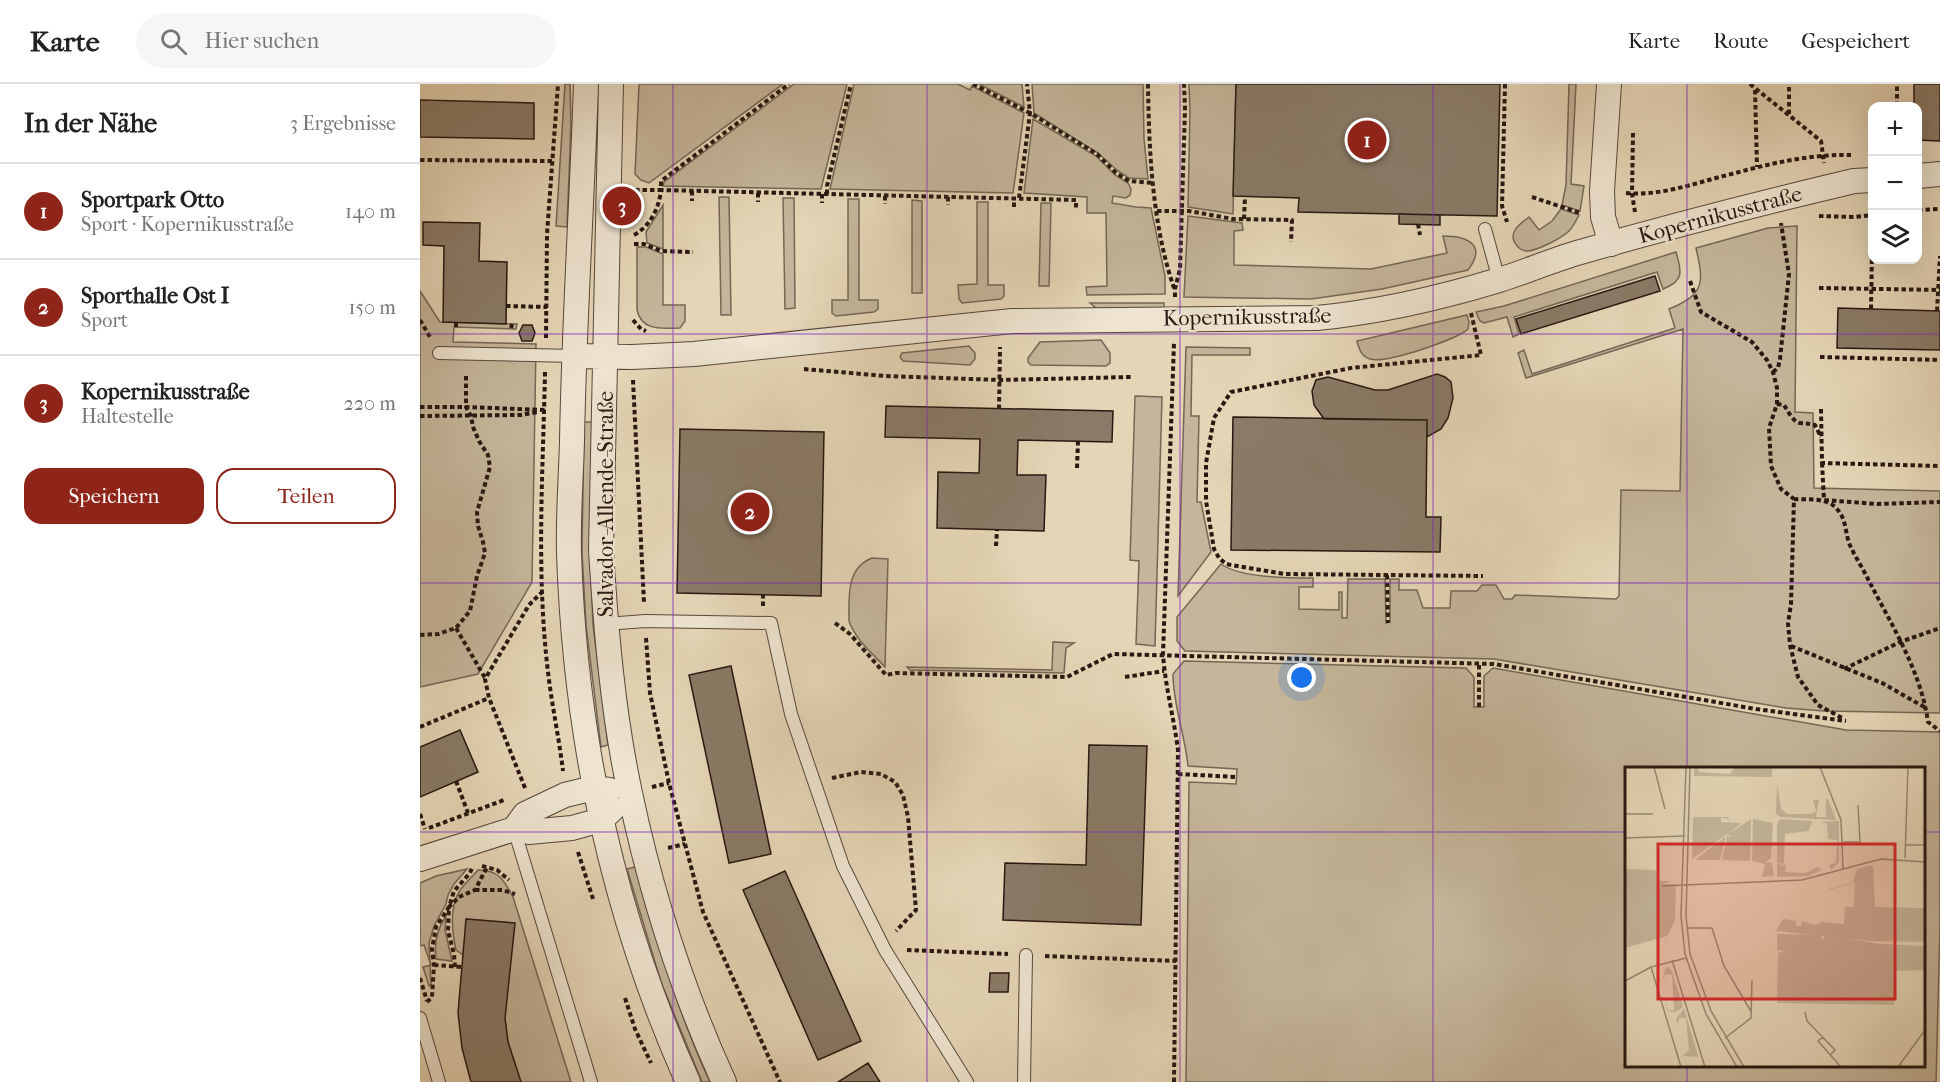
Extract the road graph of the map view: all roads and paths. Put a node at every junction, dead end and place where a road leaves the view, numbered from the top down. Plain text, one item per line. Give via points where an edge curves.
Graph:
1 (586, 84) edge
2 (611, 84) edge
3 (789, 84) edge
4 (851, 84) edge
5 (973, 84) edge
6 (1028, 84) edge
7 (1148, 84) edge
8 (1184, 84) edge
9 (1505, 84) edge
10 (1609, 84) edge
11 (1750, 84) edge
12 (1789, 84) edge
13 (1897, 84) edge
14 (1755, 89) junction
15 (1897, 102) edge
16 (1030, 113) junction
17 (1788, 115) junction
18 (1633, 128) dead end
19 (1823, 154) junction
20 (1852, 155) dead end
21 (420, 160) edge
22 (553, 161) dead end
23 (1757, 167) junction
24 (1940, 174) edge
25 (1922, 176) edge
26 (1868, 180) edge
27 (634, 181) dead end
28 (1153, 183) junction
29 (635, 190) junction
30 (661, 190) junction
31 (692, 191) junction
32 (1602, 191) junction
33 (758, 193) junction
34 (825, 194) junction
35 (1632, 194) junction
36 (885, 196) junction
37 (948, 197) junction
38 (1245, 197) dead end
39 (1532, 197) dead end
40 (1017, 198) junction
41 (634, 201) dead end
42 (692, 201) dead end
43 (758, 202) dead end
44 (822, 203) dead end
45 (885, 204) dead end
46 (948, 205) dead end
47 (1014, 207) dead end
48 (1076, 208) dead end
49 (1940, 209) edge
50 (1922, 210) edge
51 (1157, 211) junction
52 (1182, 211) junction
53 (1779, 217) dead end
54 (1244, 219) junction
55 (1507, 222) dead end
56 (634, 224) dead end
57 (1419, 224) dead end
58 (1485, 229) dead end
59 (1420, 234) dead end
60 (634, 235) junction
61 (1641, 235) junction
62 (1291, 242) dead end
63 (634, 244) junction
64 (1611, 244) junction
65 (693, 252) dead end
66 (634, 255) dead end
67 (1940, 256) edge
68 (1872, 264) edge
69 (1499, 280) junction
70 (1690, 281) dead end
71 (1819, 288) dead end
72 (1872, 288) junction
73 (1939, 290) edge
74 (1165, 300) dead end
75 (1175, 300) dead end
76 (506, 306) dead end
77 (547, 307) dead end
78 (1470, 307) dead end
79 (633, 309) dead end
80 (1871, 309) dead end
81 (1937, 311) dead end
82 (633, 320) junction
83 (653, 333) dead end
84 (1174, 339) dead end
85 (1000, 341) dead end
86 (439, 353) dead end
87 (467, 354) junction
88 (574, 356) junction
89 (606, 357) junction
90 (632, 357) junction
91 (1820, 357) dead end
92 (1940, 360) edge
93 (794, 368) dead end
94 (1773, 372) junction
95 (1131, 377) dead end
96 (999, 380) junction
97 (1777, 404) junction
98 (420, 407) edge
99 (466, 407) junction
100 (999, 409) dead end
101 (1821, 409) dead end
102 (420, 416) edge
103 (471, 416) junction
104 (1821, 437) junction
105 (1078, 441) dead end
106 (1822, 464) junction
107 (1940, 466) edge
108 (1077, 468) dead end
109 (1794, 499) junction
110 (1824, 500) junction
111 (1940, 502) edge
112 (997, 530) dead end
113 (996, 546) dead end
114 (1387, 575) junction
115 (1483, 576) dead end
116 (542, 591) dead end
117 (645, 621) junction
118 (835, 623) dead end
119 (1388, 623) dead end
120 (606, 624) junction
121 (456, 628) junction
122 (1940, 628) edge
123 (420, 635) edge
124 (1900, 642) junction
125 (1790, 645) junction
126 (1163, 654) junction
127 (1479, 663) junction
128 (1844, 669) junction
129 (1164, 670) junction
130 (1125, 677) dead end
131 (485, 679) junction
132 (489, 698) junction
133 (1479, 707) dead end
134 (1926, 708) junction
135 (420, 727) edge
136 (1940, 731) edge
137 (562, 768) dead end
138 (554, 774) dead end
139 (1178, 774) junction
140 (1236, 777) dead end
141 (456, 781) dead end
142 (814, 782) junction
143 (594, 788) junction
144 (526, 792) dead end
145 (629, 793) junction
146 (507, 799) dead end
147 (468, 813) junction
148 (420, 814) edge
149 (601, 820) junction
150 (425, 829) junction
151 (514, 829) junction
152 (420, 831) edge
153 (420, 859) edge
154 (473, 865) junction
155 (487, 867) junction
156 (462, 868) dead end
157 (475, 890) junction
158 (449, 907) junction
159 (883, 945) junction
160 (1026, 955) dead end
161 (434, 964) junction
162 (455, 967) junction
163 (462, 967) dead end
164 (420, 1003) edge
165 (420, 1018) edge
166 (438, 1082) edge
167 (591, 1082) edge
168 (688, 1082) edge
169 (724, 1082) edge
170 (780, 1082) edge
171 (967, 1082) edge
172 (1024, 1082) edge
173 (1174, 1082) edge

1 - 88 street, Salvador-Allende-Straße
2 - 89 street, Salvador-Allende-Straße
3 - 30 path via 661,181
4 - 34 path
5 - 16 path
6 - 16 path
7 - 28 path
8 - 52 path
9 - 55 path via 1502,206
10 - 32 street
11 - 14 path
12 - 17 path
13 - 15 path
14 - 17 path
14 - 23 path
16 - 28 path via 1097,154 1129,181
16 - 40 path
17 - 19 path via 1821,141
18 - 35 path
19 - 20 path
19 - 23 path
21 - 22 path
23 - 35 path via 1667,191
24 - 25 street
26 - 61 street, Kopernikusstraße
27 - 29 path
28 - 51 path
29 - 30 path
29 - 41 path
30 - 31 path
30 - 60 path via 660,205 645,229
31 - 33 path
31 - 42 path
32 - 35 path
32 - 39 path via 1586,190 1582,214
32 - 64 street via 1603,217
33 - 34 path
33 - 43 path
34 - 36 path
34 - 44 path
35 - 61 path
36 - 37 path
36 - 45 path
37 - 40 path
37 - 46 path
38 - 54 path
40 - 47 path
40 - 48 path via 1076,200
49 - 50 path
51 - 52 path
51 - 52 path via 1175,289 1180,269
52 - 54 path
53 - 94 path via 1788,274 1780,359
54 - 62 path via 1292,220
56 - 60 path
57 - 59 path
58 - 69 lane
60 - 63 path
61 - 64 street, Kopernikusstraße
63 - 65 path via 661,251
63 - 66 path
64 - 69 street, Kopernikusstraße
67 - 73 path
68 - 72 path
69 - 90 street, Kopernikusstraße via 1404,305 1317,318 1129,324 1002,322
70 - 94 path via 1701,312 1752,342
71 - 72 path
72 - 73 path
72 - 80 path
73 - 81 path
74 - 75 path
76 - 77 path
78 - 114 path via 1481,355 1351,368 1231,392 1214,418 1206,463 1206,501 1219,558 1226,564 1284,574
79 - 82 path
82 - 83 path via 641,329
82 - 90 path
84 - 126 path
85 - 96 path
86 - 87 lane
87 - 88 lane
87 - 99 path
88 - 89 street
88 - 143 street, Salvador-Allende-Straße via 569,550 573,626
89 - 90 street, Kopernikusstraße
89 - 120 street, Salvador-Allende-Straße via 602,550
90 - 117 path
91 - 92 path
93 - 96 path
94 - 97 path
95 - 96 path
96 - 100 path
97 - 104 path via 1784,405 1795,421 1815,425
97 - 109 path via 1769,428 1772,466 1781,489
98 - 99 path
99 - 103 path
99 - 103 path via 544,410 521,415
101 - 104 path
102 - 103 path
103 - 121 path via 490,467 477,512 485,553 470,611
104 - 106 path
105 - 108 path
106 - 107 path
106 - 110 path
109 - 110 path
109 - 125 path
110 - 111 path via 1877,504
110 - 124 path via 1836,507 1845,521 1849,543
112 - 113 path
114 - 115 path
114 - 119 path
116 - 131 path via 529,605
117 - 120 lane
117 - 142 lane via 771,623 790,714
117 - 170 path via 650,693 703,912
118 - 126 path via 850,634 886,675 1067,677 1113,654
120 - 145 street, Salvador-Allende-Straße
121 - 123 path
121 - 131 path
122 - 124 path
124 - 128 path
124 - 134 path
125 - 127 path via 1798,677 1818,705 1846,721
125 - 128 path
126 - 127 path
126 - 129 path
127 - 133 path
128 - 134 path via 1882,683
129 - 130 path
129 - 139 path via 1175,727
131 - 132 path
132 - 135 path
132 - 144 path
134 - 136 path via 1928,722
137 - 138 path
139 - 140 path
139 - 173 path
141 - 147 path
142 - 159 lane via 843,866
142 - 159 path via 861,772 881,774 895,782 903,795 916,910
143 - 145 street
143 - 149 street, Salvador-Allende-Straße
143 - 151 street via 565,795 525,814
145 - 149 street
145 - 169 street, Salvador-Allende-Straße via 680,976
146 - 147 path
147 - 150 path
148 - 150 path
149 - 151 street via 572,828 529,832
149 - 168 street, Salvador-Allende-Straße via 648,986
150 - 152 path
151 - 153 street
151 - 167 lane
154 - 155 path
154 - 156 path
154 - 158 path via 454,891
155 - 157 path
155 - 157 path via 508,879 516,894
157 - 158 path
158 - 161 path via 435,927
158 - 162 path via 448,931
159 - 171 lane
160 - 172 lane
161 - 162 path
161 - 164 path via 432,997
162 - 163 path
165 - 166 lane

